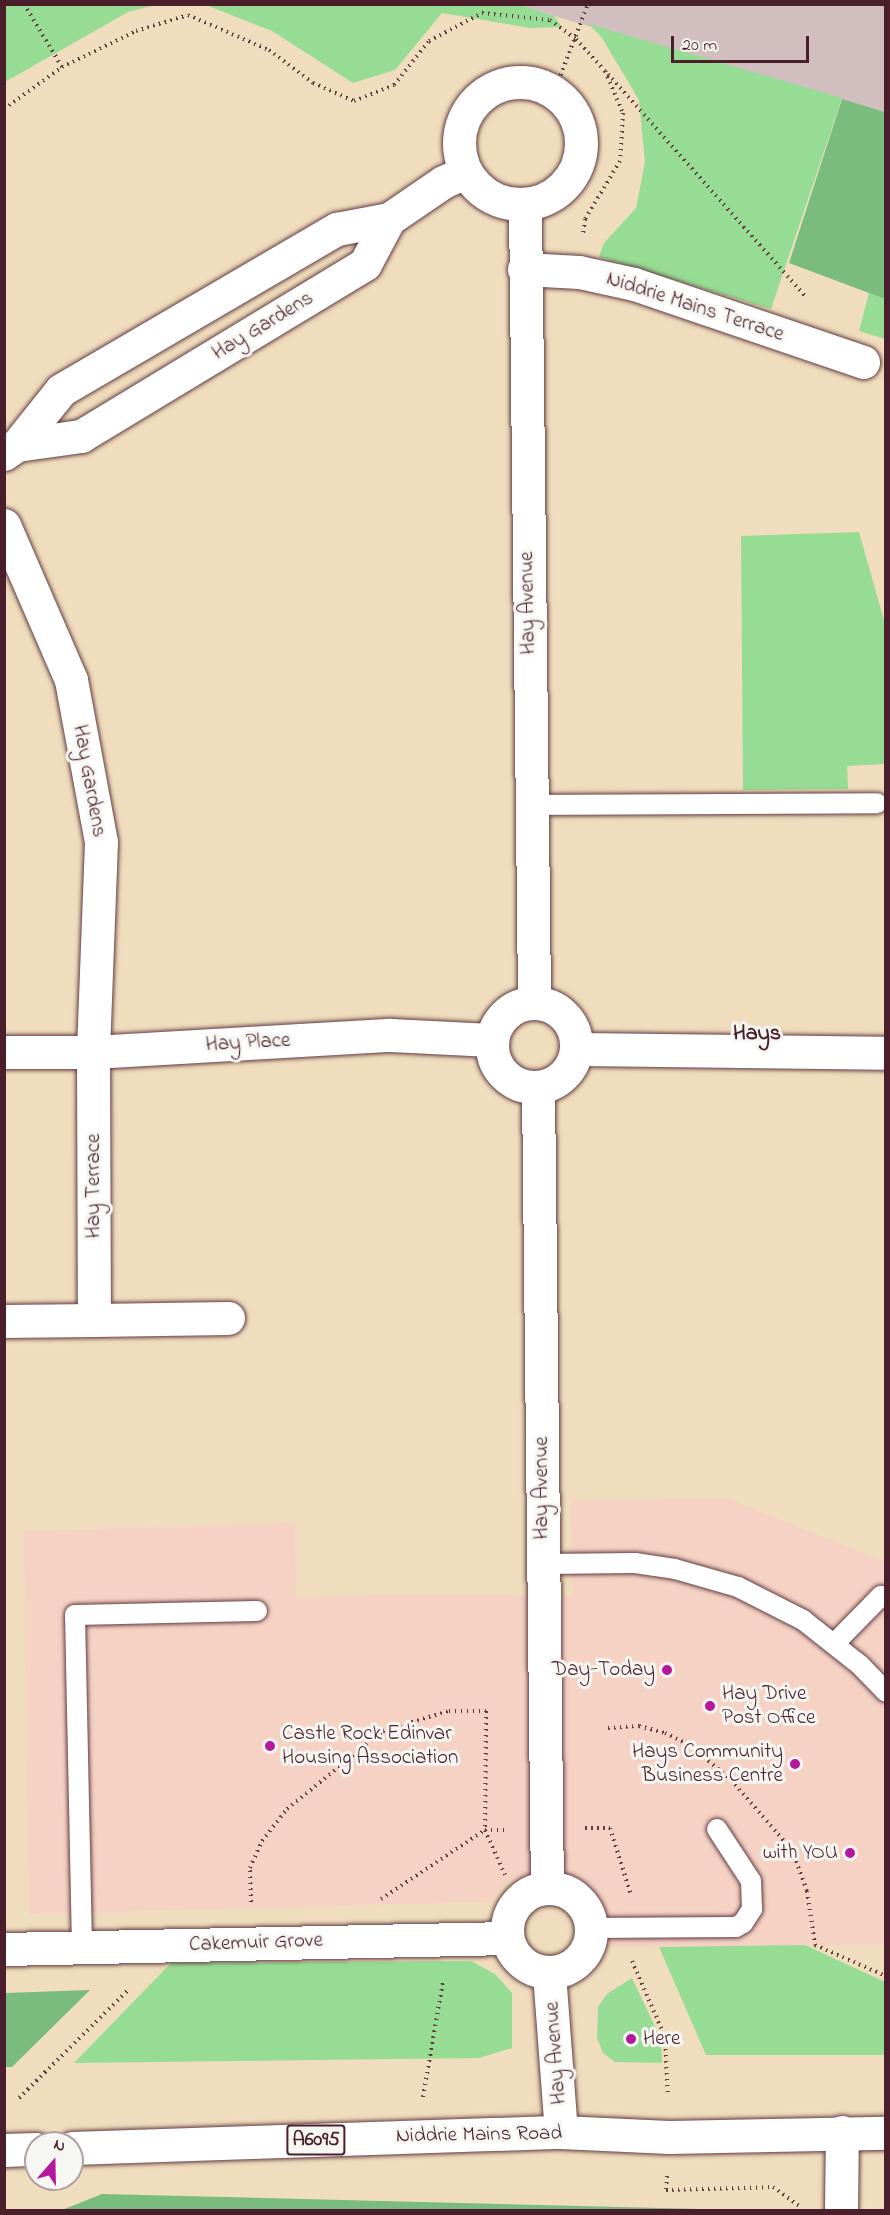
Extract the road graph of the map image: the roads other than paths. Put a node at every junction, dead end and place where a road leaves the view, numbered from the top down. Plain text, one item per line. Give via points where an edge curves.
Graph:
1 (465, 172) junction
2 (525, 204) junction
3 (388, 219) junction
4 (524, 269) junction
5 (863, 362) dead end
6 (11, 450) edge
7 (4, 525) edge
8 (877, 803) dead end
9 (531, 805) junction
10 (534, 1003) junction
11 (491, 1040) junction
12 (576, 1049) junction
13 (4, 1052) edge
14 (93, 1052) junction
15 (885, 1053) edge
16 (538, 1088) junction
17 (228, 1318) dead end
18 (94, 1320) junction
19 (6, 1321) edge
20 (543, 1564) junction
21 (881, 1596) dead end
22 (257, 1611) dead end
23 (835, 1643) junction
24 (885, 1692) edge
25 (717, 1829) dead end
26 (547, 1888) junction
27 (591, 1928) junction
28 (507, 1938) junction
29 (82, 1947) junction
30 (4, 1949) edge
31 (549, 1973) junction
32 (561, 2132) junction
33 (842, 2132) junction
34 (885, 2133) edge
35 (84, 2148) edge
36 (24, 2149) edge
37 (4, 2150) edge
38 (841, 2211) edge

1 - 2 street via 491,197
1 - 2 street via 459,132 466,113 479,97 496,86 515,82 536,84 554,92 568,104 577,121 580,158 560,190
1 - 3 street, Hay Gardens
2 - 4 street, Hay Avenue
3 - 6 street, Hay Gardens via 337,229 61,390
3 - 6 street, Hay Gardens via 365,264 81,436
4 - 5 street, Niddrie Mains Terrace via 579,272 634,284
4 - 9 street, Hay Avenue
7 - 14 street, Hay Gardens via 71,680 100,842
8 - 9 lane
9 - 10 street, Hay Avenue
10 - 11 street via 522,1004 501,1018
10 - 12 street via 556,1009 566,1017 576,1038
11 - 14 street, Hay Place via 392,1035
11 - 16 street via 496,1065 503,1076
12 - 15 street
12 - 16 street via 565,1075
13 - 14 street, Hay Place
14 - 18 street, Hay Terrace
16 - 20 street, Hay Avenue
17 - 18 street
18 - 19 street
20 - 23 lane via 635,1563 702,1575 774,1603
20 - 26 street, Hay Avenue
21 - 23 lane
22 - 29 lane via 75,1615
23 - 24 lane
25 - 27 lane via 751,1881 750,1916 736,1927
26 - 27 street via 572,1894 585,1910
26 - 28 street via 535,1890 516,1903 509,1913
27 - 31 street, Hay Avenue via 590,1942 575,1964
28 - 29 street, Cakemuir Grove
28 - 31 street, Hay Avenue via 517,1960 537,1972
29 - 30 street, Cakemuir Grove
31 - 32 street, Hay Avenue
32 - 33 street, Niddrie Mains Road / A6095 via 669,2137
32 - 35 street, Niddrie Mains Road / A6095
33 - 34 street, Niddrie Mains Road / A6095
33 - 38 street
36 - 37 street

